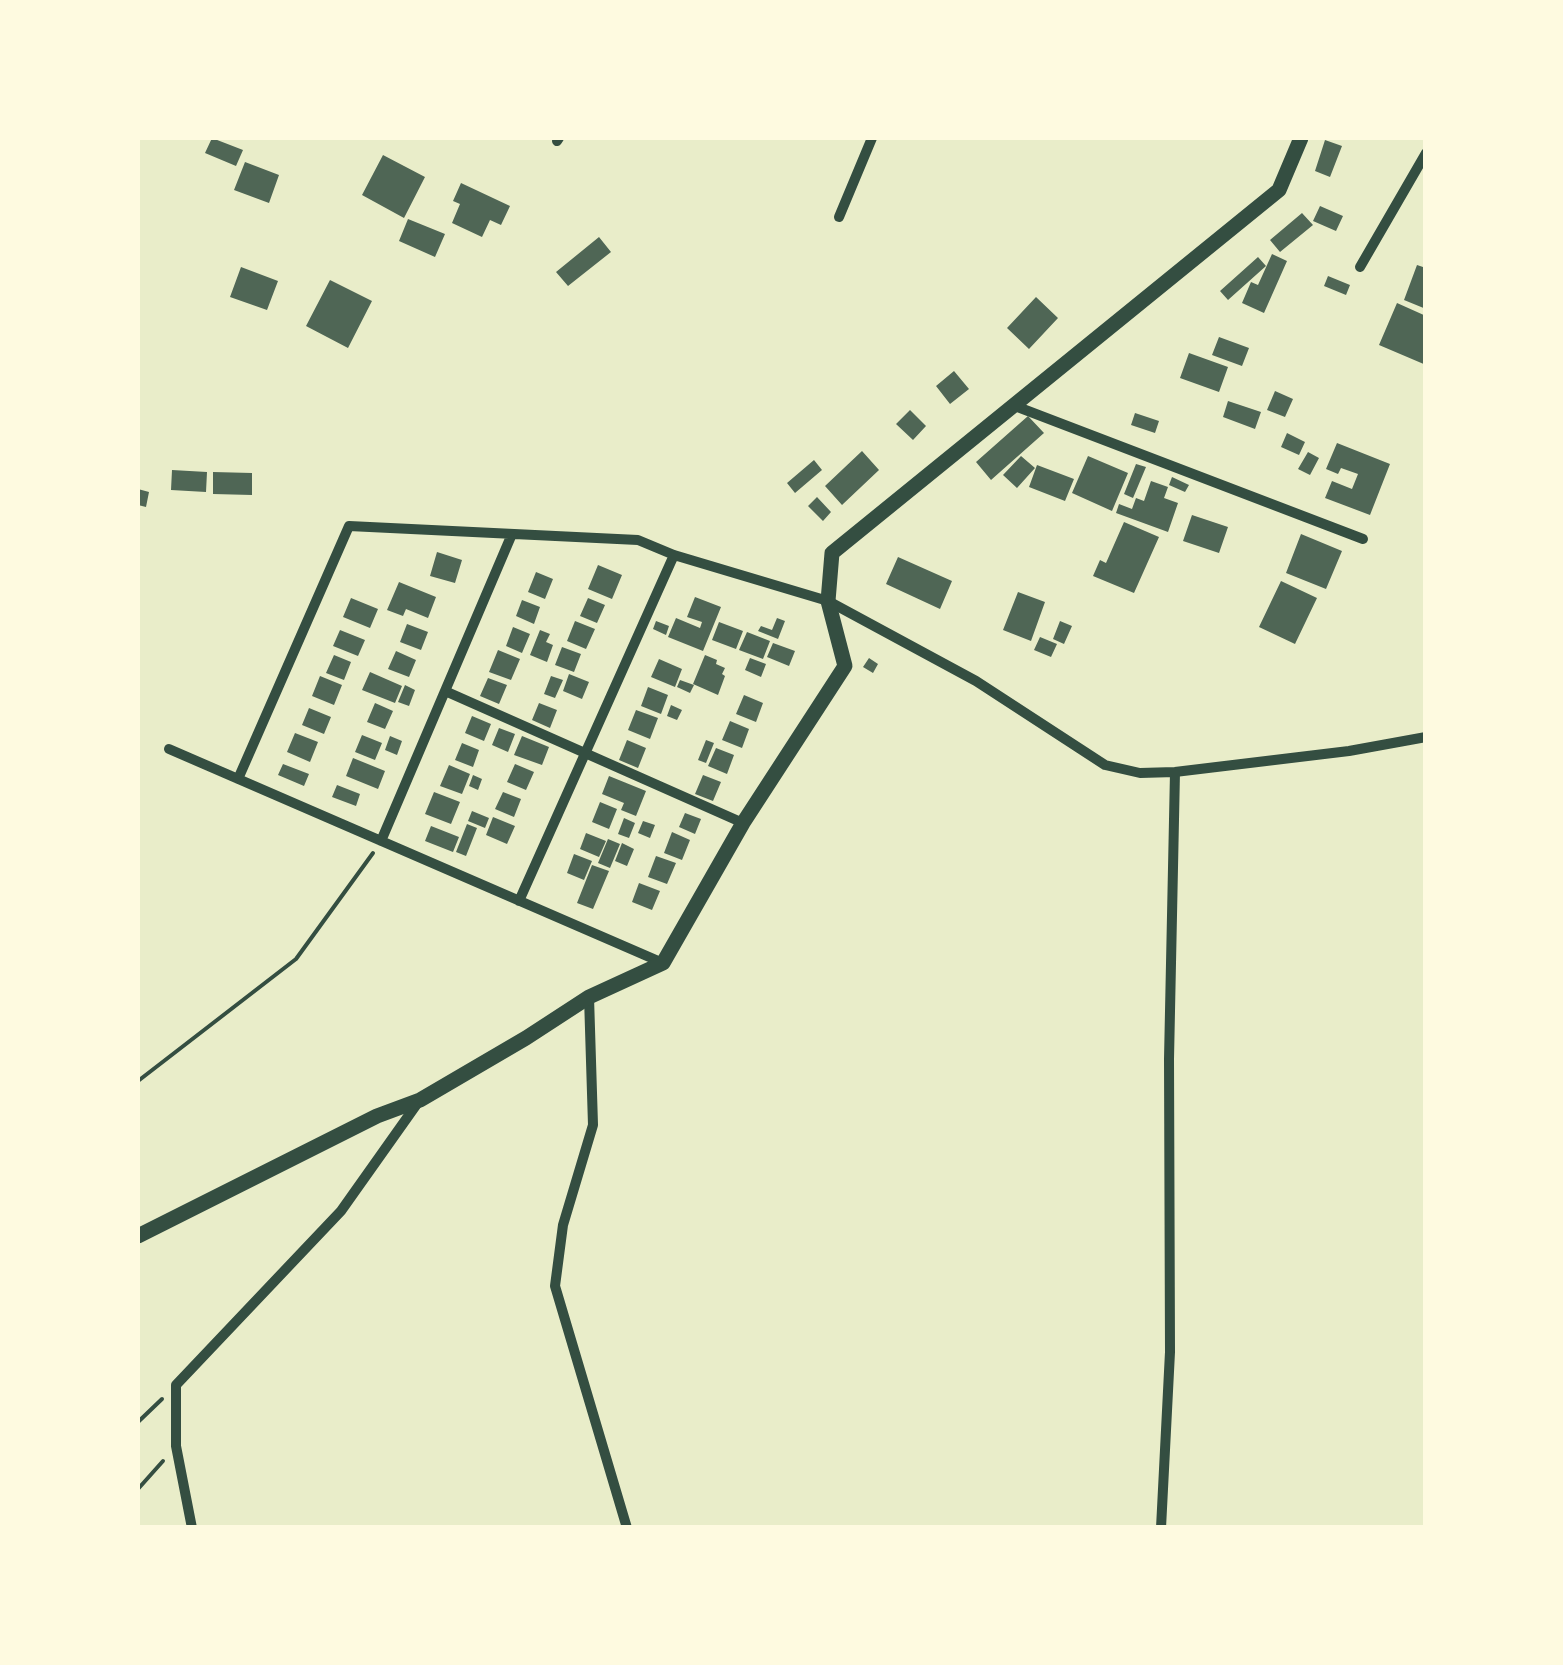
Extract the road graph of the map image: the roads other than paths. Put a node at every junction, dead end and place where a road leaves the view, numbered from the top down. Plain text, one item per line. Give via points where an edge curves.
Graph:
1 (872, 138) edge
2 (1301, 138) edge
3 (1426, 153) edge
4 (839, 216) dead end
5 (1360, 267) dead end
6 (1015, 406) junction
7 (512, 534) junction
8 (1363, 539) dead end
9 (674, 555) junction
10 (828, 601) junction
11 (445, 691) junction
12 (1426, 737) edge
13 (169, 749) dead end
14 (585, 753) junction
15 (1175, 772) junction
16 (238, 779) junction
17 (743, 823) junction
18 (381, 841) junction
19 (518, 900) junction
20 (663, 963) junction
21 (588, 998) junction
22 (420, 1100) junction
23 (138, 1236) edge
24 (192, 1528) edge
25 (627, 1528) edge
26 (1160, 1528) edge

1 - 4 street
2 - 6 street via 1279,190
3 - 5 street
6 - 8 street
6 - 10 street via 832,552
7 - 9 street via 638,540
7 - 11 street
7 - 16 street via 349,526
9 - 10 street
9 - 14 street
10 - 15 street via 976,681 1106,764 1140,774
10 - 17 street via 844,666
11 - 14 street
11 - 18 street
12 - 15 street
13 - 16 street
14 - 17 street
14 - 19 street
15 - 26 street via 1170,1352
16 - 18 street
17 - 20 street
18 - 19 street
19 - 20 street
20 - 21 street
21 - 22 street
21 - 25 street via 593,1125 563,1225 556,1286
22 - 23 street
22 - 24 street via 341,1211 176,1385 176,1446

